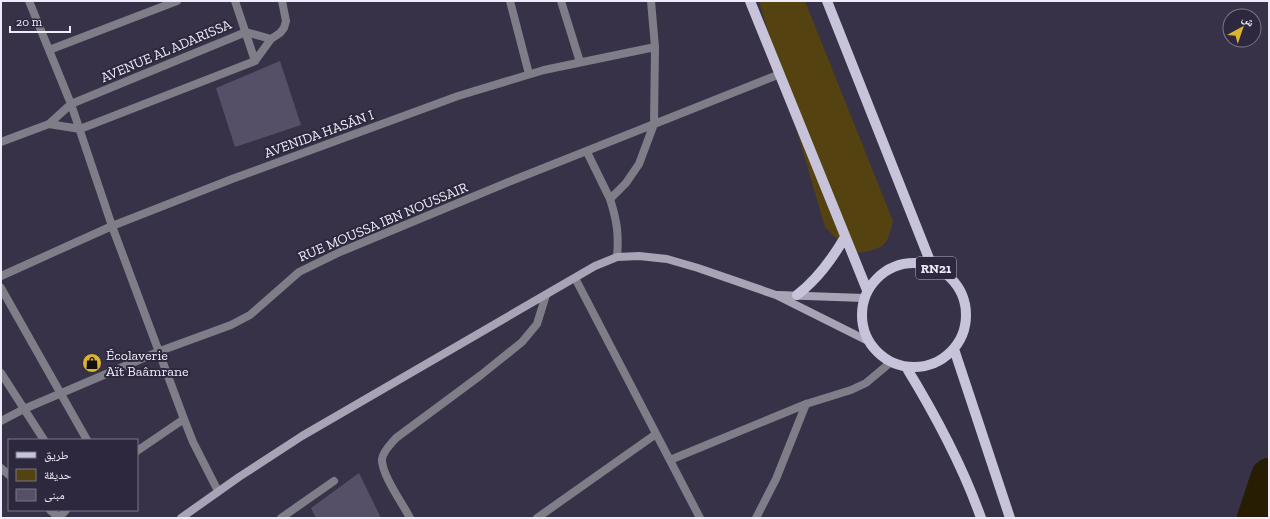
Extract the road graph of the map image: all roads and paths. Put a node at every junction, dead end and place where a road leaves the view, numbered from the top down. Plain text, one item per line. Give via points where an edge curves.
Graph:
1 (29, 1) edge
2 (177, 1) edge
3 (235, 1) edge
4 (282, 1) edge
5 (510, 1) edge
6 (561, 1) edge
7 (651, 1) edge
8 (750, 1) edge
9 (827, 1) edge
10 (246, 32) junction
11 (271, 39) junction
12 (655, 47) junction
13 (49, 50) junction
14 (255, 61) junction
15 (580, 62) junction
16 (530, 74) junction
17 (780, 74) junction
18 (71, 104) junction
19 (49, 124) junction
20 (654, 124) junction
21 (80, 130) junction
22 (1, 142) edge
23 (587, 152) junction
24 (610, 199) junction
25 (112, 226) junction
26 (845, 237) junction
27 (617, 257) junction
28 (932, 266) junction
29 (1, 276) edge
30 (575, 278) junction
31 (1, 288) edge
32 (866, 294) junction
33 (546, 295) junction
34 (776, 295) junction
35 (797, 295) junction
36 (868, 341) junction
37 (954, 349) junction
38 (160, 351) junction
39 (891, 362) junction
40 (906, 367) junction
41 (1, 373) edge
42 (62, 393) junction
43 (806, 404) junction
44 (24, 409) junction
45 (184, 419) junction
46 (1, 421) edge
47 (656, 434) junction
48 (43, 439) edge
49 (86, 439) edge
50 (138, 451) edge
51 (670, 460) junction
52 (334, 481) dead end
53 (218, 491) junction
54 (51, 511) edge
55 (59, 518) edge
56 (181, 518) edge
57 (281, 518) edge
58 (410, 518) edge
59 (537, 518) edge
60 (700, 518) edge
61 (756, 518) edge
62 (981, 518) edge
63 (1010, 518) edge

1 - 13 street
2 - 13 street
3 - 10 street
4 - 11 street via 286,21 284,28
5 - 16 street
6 - 15 street
7 - 12 street
8 - 17 main road
9 - 28 main road, RN21
10 - 11 street, AVENUE AL ADARISSA
10 - 14 street
10 - 18 street, AVENUE AL ADARISSA
11 - 14 street
12 - 15 street, AVENIDA HASÁN I
12 - 20 street
13 - 18 street
14 - 21 street
15 - 16 street, AVENIDA HASÁN I
16 - 25 street, AVENIDA HASÁN I via 458,96
17 - 20 street, RUE MOUSSA IBN NOUSSAIR
17 - 26 main road
18 - 19 street, AVENUE AL ADARISSA
18 - 21 street
19 - 21 street
19 - 22 street, AVENUE AL ADARISSA
20 - 23 street, RUE MOUSSA IBN NOUSSAIR
20 - 24 street via 639,164 626,183
21 - 25 street
23 - 24 street
23 - 38 street, RUE MOUSSA IBN NOUSSAIR via 313,264 284,284 250,315 231,325
24 - 27 street via 617,220
25 - 29 street, AVENIDA HASÁN I
25 - 38 street
26 - 32 main road
26 - 35 main road via 818,276
27 - 30 main road
27 - 34 main road via 667,259
28 - 32 main road, RN21 via 919,263 896,265 884,271
28 - 37 main road, RN21 via 951,279 963,297 965,323 963,333
30 - 33 main road
30 - 47 street
31 - 42 street
32 - 35 main road
32 - 36 main road, RN21 via 861,312 862,327
33 - 53 main road via 326,422
33 - 58 street via 536,324 522,342 388,446 382,457 383,467
34 - 35 main road
34 - 36 main road
36 - 39 main road, RN21 via 878,353
37 - 40 main road, RN21 via 940,361 923,367
37 - 63 main road
38 - 42 street, RUE MOUSSA IBN NOUSSAIR
38 - 45 street
39 - 40 main road, RN21
39 - 43 street via 866,383
40 - 62 main road via 945,432
41 - 44 street
42 - 44 street, RUE MOUSSA IBN NOUSSAIR
42 - 49 street
43 - 51 street
43 - 61 street via 776,479
44 - 46 street, RUE MOUSSA IBN NOUSSAIR
44 - 48 street
45 - 50 street
45 - 53 street
47 - 51 street
47 - 59 street
51 - 60 street
52 - 57 street
53 - 56 main road
54 - 55 street

